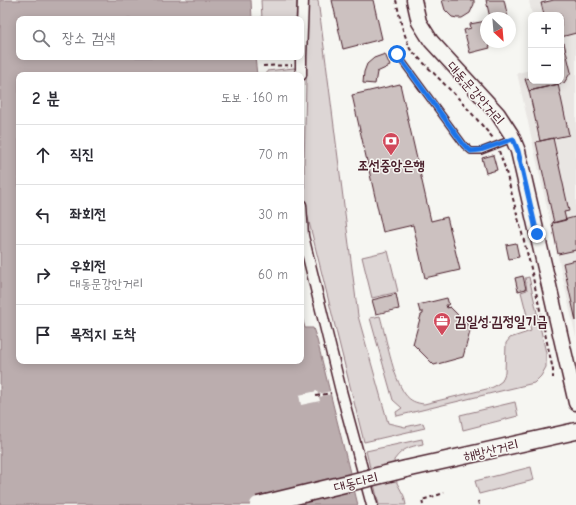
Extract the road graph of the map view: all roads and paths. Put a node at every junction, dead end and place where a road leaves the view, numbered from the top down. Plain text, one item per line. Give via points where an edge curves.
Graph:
1 (303, 0) edge
2 (396, 0) edge
3 (414, 0) edge
4 (302, 16) edge
5 (397, 54) dead end
6 (301, 63) edge
7 (263, 66) dead end
8 (513, 139) junction
9 (496, 145) junction
10 (304, 240) edge
11 (553, 378) dead end
12 (341, 391) junction
13 (316, 396) dead end
14 (576, 402) edge
15 (576, 431) edge
16 (406, 469) joint
17 (444, 493) dead end
18 (478, 500) dead end
19 (258, 505) edge
20 (372, 505) edge
21 (423, 505) edge
22 (479, 505) edge

1 - 4 street
2 - 9 path via 410,48 487,130
3 - 8 street, 대동문강안거리 via 419,22 431,42 498,114
5 - 9 lane via 464,145 471,151
6 - 7 path
8 - 9 lane
8 - 14 street, 대동문강안거리 via 518,151
9 - 11 path via 505,168 528,256
10 - 12 street
12 - 13 path
12 - 20 street
15 - 16 main road, 해방산거리
16 - 19 main road, 대동다리, bridge
17 - 21 path via 422,500
18 - 22 path

